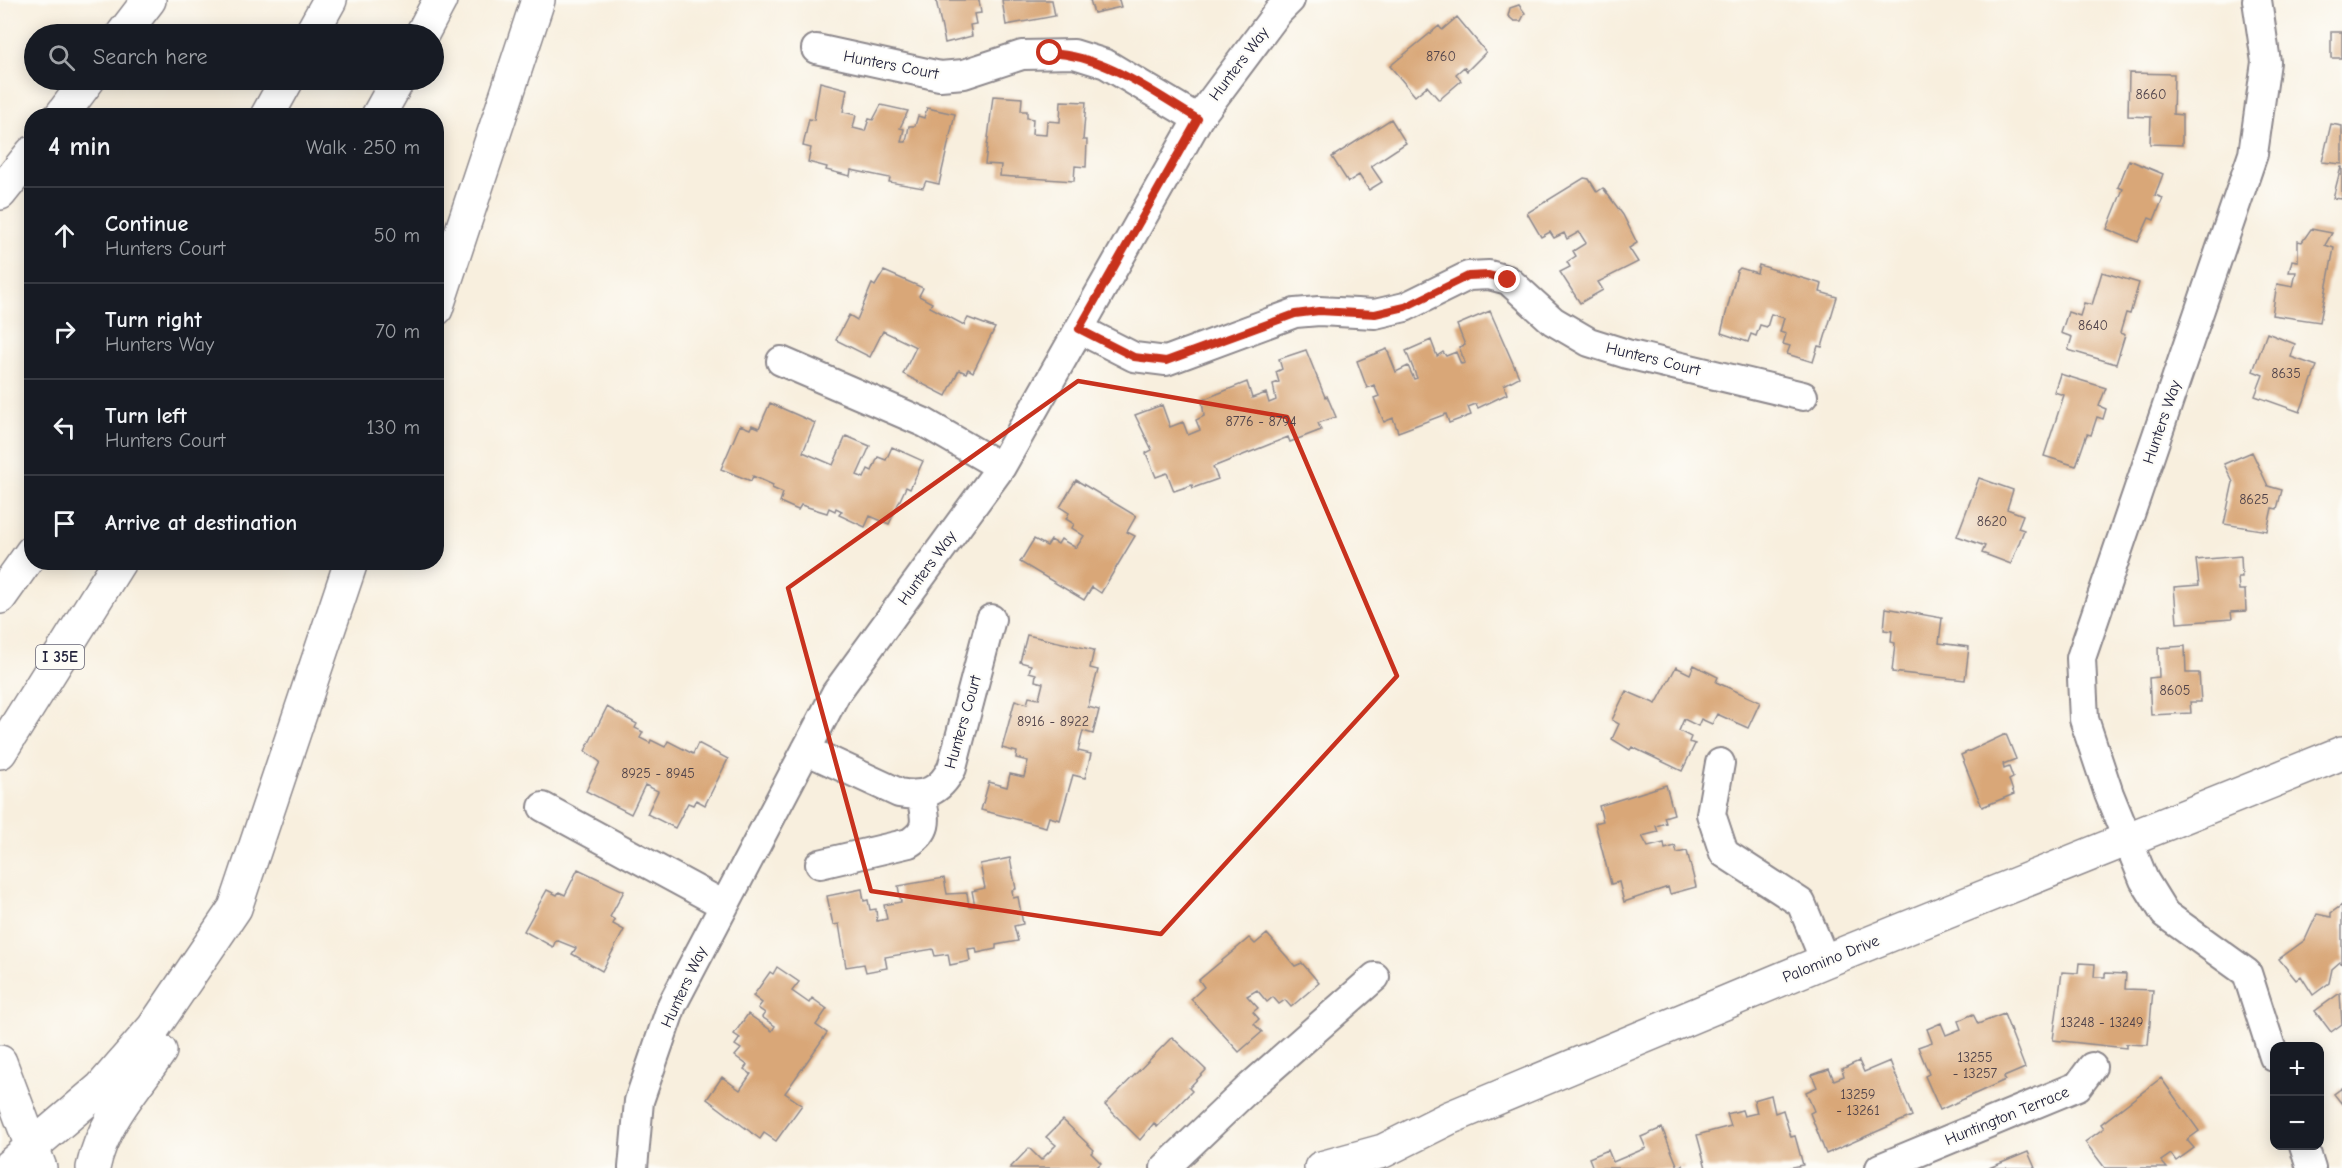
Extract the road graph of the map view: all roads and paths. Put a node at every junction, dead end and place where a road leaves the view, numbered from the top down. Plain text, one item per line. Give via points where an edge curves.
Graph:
1 (149, 0) edge
2 (330, 0) edge
3 (440, 0) edge
4 (538, 0) edge
5 (1290, 0) edge
6 (2257, 0) edge
7 (131, 24) edge
8 (317, 24) edge
9 (427, 24) edge
10 (816, 49) dead end
11 (80, 90) edge
12 (281, 90) edge
13 (392, 90) edge
14 (67, 108) edge
15 (271, 108) edge
16 (382, 108) edge
17 (1198, 119) junction
18 (24, 163) edge
19 (0, 192) edge
20 (444, 285) edge
21 (1079, 329) junction
22 (782, 361) dead end
23 (1803, 396) dead end
24 (1001, 467) junction
25 (24, 563) edge
26 (114, 570) edge
27 (348, 570) edge
28 (0, 597) edge
29 (991, 619) dead end
30 (806, 750) junction
31 (0, 752) edge
32 (2342, 753) edge
33 (1720, 763) dead end
34 (921, 795) junction
35 (543, 807) dead end
36 (2126, 839) junction
37 (820, 864) dead end
38 (724, 905) junction
39 (221, 932) junction
40 (1825, 962) junction
41 (1375, 977) dead end
42 (2270, 1045) edge
43 (0, 1062) edge
44 (2092, 1067) dead end
45 (2305, 1150) edge
46 (36, 1157) edge
47 (7, 1168) edge
48 (93, 1168) edge
49 (633, 1168) edge
50 (1166, 1168) edge
51 (1321, 1168) edge
52 (1880, 1168) edge
53 (2311, 1168) edge

1 - 7 main road
2 - 8 main road
3 - 9 main road
4 - 20 main road
5 - 17 street, Hunters Way
6 - 36 street, Hunters Way via 2266,62 2253,154 2081,658 2084,719
10 - 17 street, Hunters Court via 940,76 964,74 1022,55 1074,54 1106,64
11 - 14 main road
12 - 15 main road
13 - 16 main road
17 - 21 street, Hunters Way
18 - 19 main road
21 - 23 street, Hunters Court via 1134,357 1166,361 1295,314 1375,314 1405,307 1468,276 1489,275 1508,280 1553,321 1589,342
21 - 24 street, Hunters Way
22 - 24 street via 925,423
24 - 30 street, Hunters Way via 836,693
25 - 28 main road
26 - 31 main road, I 35E
27 - 39 main road via 235,908
29 - 34 street, Hunters Court via 952,768 944,783
30 - 34 street via 899,793
30 - 38 street, Hunters Way
32 - 36 main road, Palomino Drive
33 - 40 street via 1711,814 1725,853 1801,903
34 - 37 street via 926,822 921,835 909,843
35 - 38 street
36 - 40 main road, Palomino Drive
36 - 42 street, Hunters Way via 2165,914 2247,973
38 - 49 street, Hunters Way via 672,1005 639,1101
39 - 46 main road via 154,1027
39 - 48 main road via 201,991 125,1096 97,1150
40 - 51 main road, Palomino Drive via 1449,1118 1383,1151
41 - 50 street via 1251,1086
43 - 46 main road
44 - 52 street, Huntington Terrace via 2078,1086
45 - 53 street
46 - 47 main road

